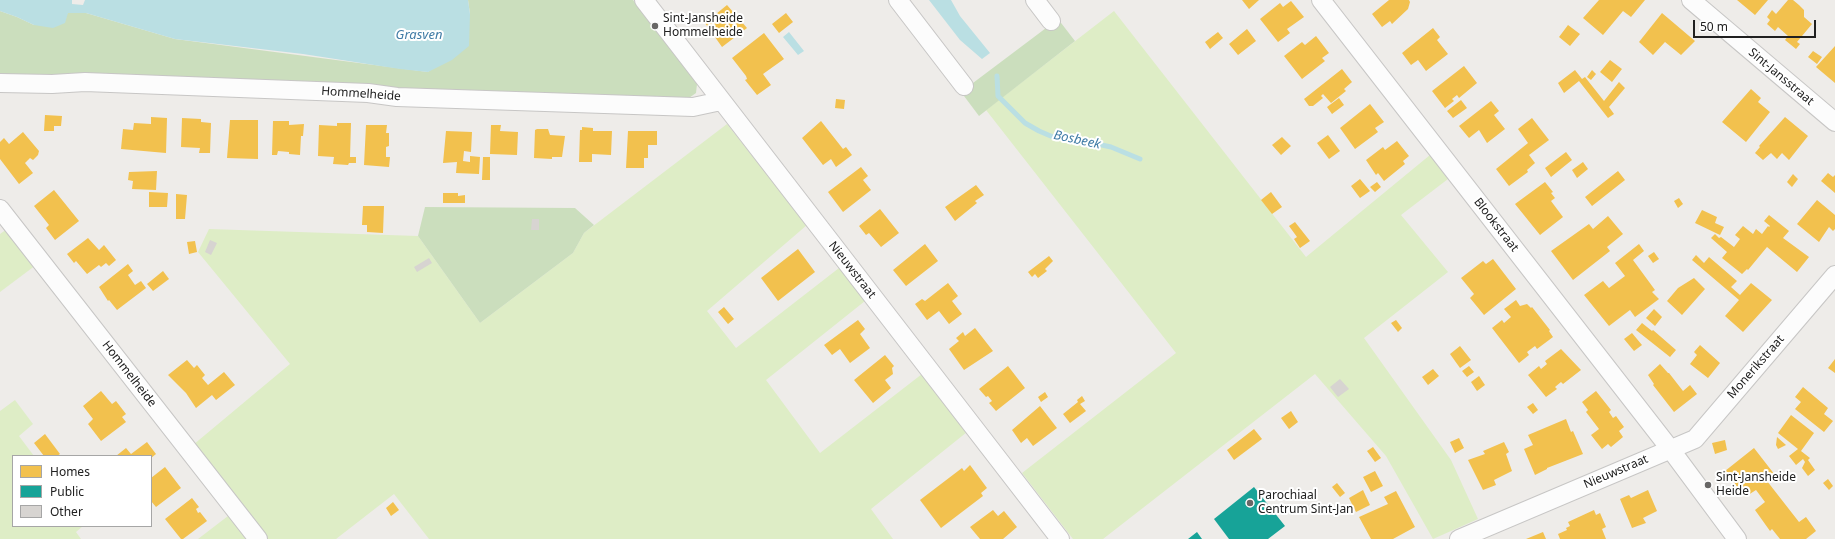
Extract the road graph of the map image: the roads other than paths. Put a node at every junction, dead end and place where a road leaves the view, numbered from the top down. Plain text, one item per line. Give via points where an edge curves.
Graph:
1 (644, 0) edge
2 (898, 0) edge
3 (1035, 0) edge
4 (1321, 0) edge
5 (1691, 0) edge
6 (1051, 20) dead end
7 (0, 83) edge
8 (964, 86) dead end
9 (721, 101) junction
10 (1835, 122) edge
11 (0, 209) edge
12 (1835, 276) edge
13 (1670, 450) junction
14 (258, 539) edge
15 (1060, 539) edge
16 (1459, 539) edge
17 (1737, 539) edge

1 - 9 street, Nieuwstraat
2 - 8 street
3 - 6 street
4 - 13 street, Blookstraat
5 - 10 street, Sint-Jansstraat
7 - 9 street, Hommelheide via 86,82 368,93 397,97 693,107
9 - 15 street, Nieuwstraat
11 - 14 street, Hommelheide
12 - 13 street, Monerikstraat via 1695,439
13 - 16 street, Nieuwstraat
13 - 17 street

